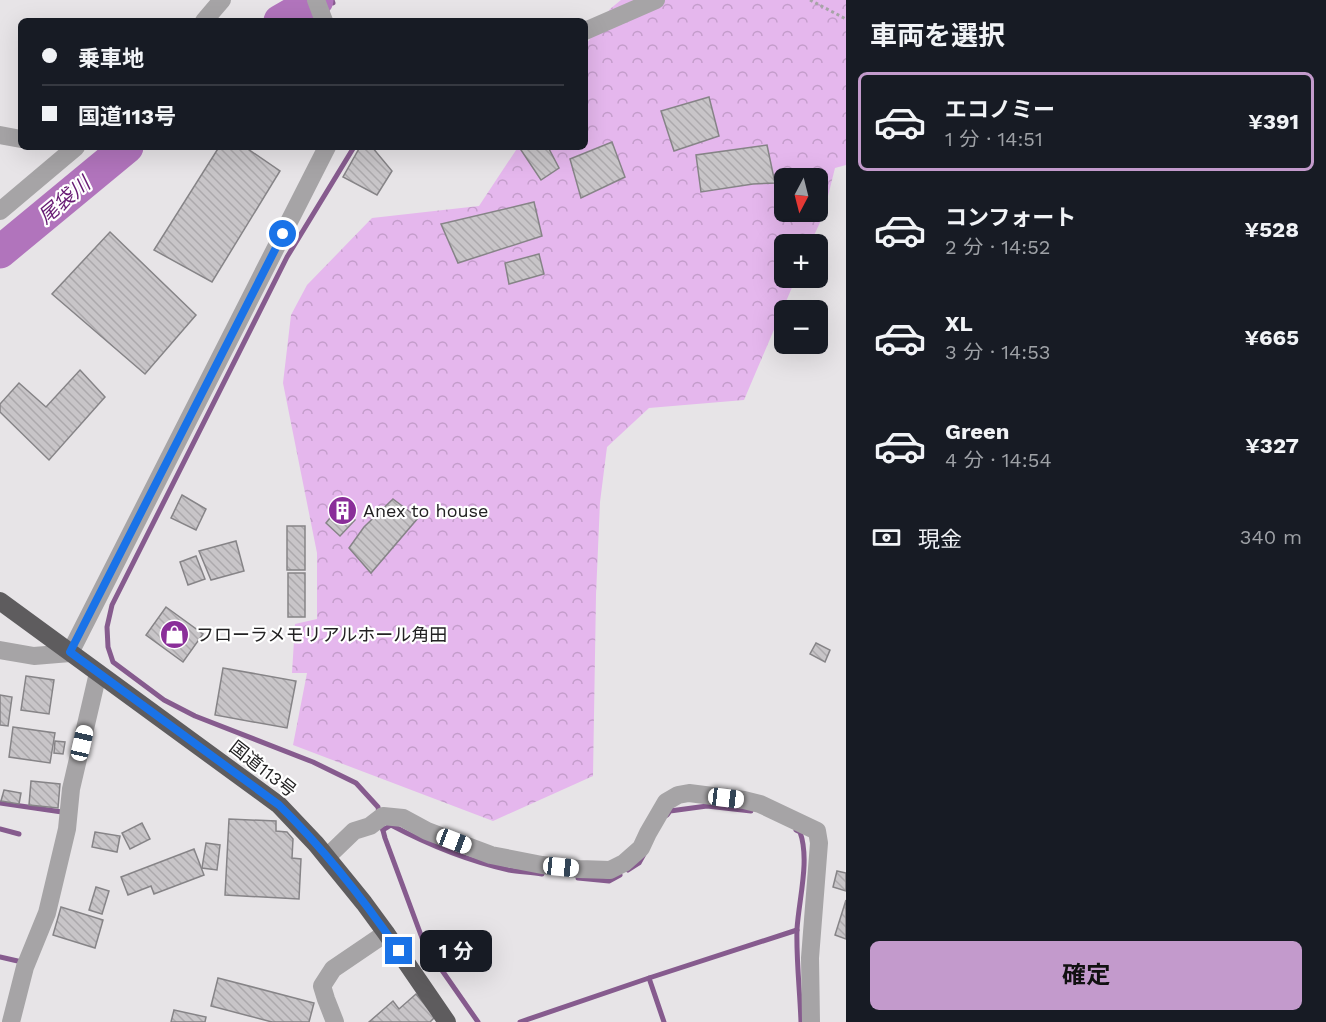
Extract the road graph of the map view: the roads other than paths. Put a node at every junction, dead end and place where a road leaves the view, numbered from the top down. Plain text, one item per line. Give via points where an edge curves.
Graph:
1 (222, 0) edge
2 (656, 0) edge
3 (207, 18) edge
4 (588, 30) edge
5 (0, 135) edge
6 (18, 138) edge
7 (66, 150) edge
8 (325, 150) edge
9 (0, 211) edge
10 (0, 602) edge
11 (0, 650) edge
12 (70, 652) junction
13 (98, 673) junction
14 (327, 857) junction
15 (386, 933) junction
16 (11, 1022) edge
17 (335, 1022) edge
18 (447, 1022) edge
19 (811, 1022) edge

1 - 3 street
2 - 4 street
5 - 6 street
7 - 9 street
8 - 12 street
10 - 12 highway, 国道113号
11 - 12 street via 34,656
12 - 13 highway, 国道113号
13 - 14 highway, 国道113号 via 279,805
13 - 16 street via 47,914 25,968
14 - 15 highway, 国道113号
14 - 19 street via 354,831 383,816 404,818 491,855 542,865 610,870 641,848 666,802 678,795 688,793 760,804 817,831 810,958
15 - 17 street via 333,969 322,986
15 - 18 highway, 国道113号

